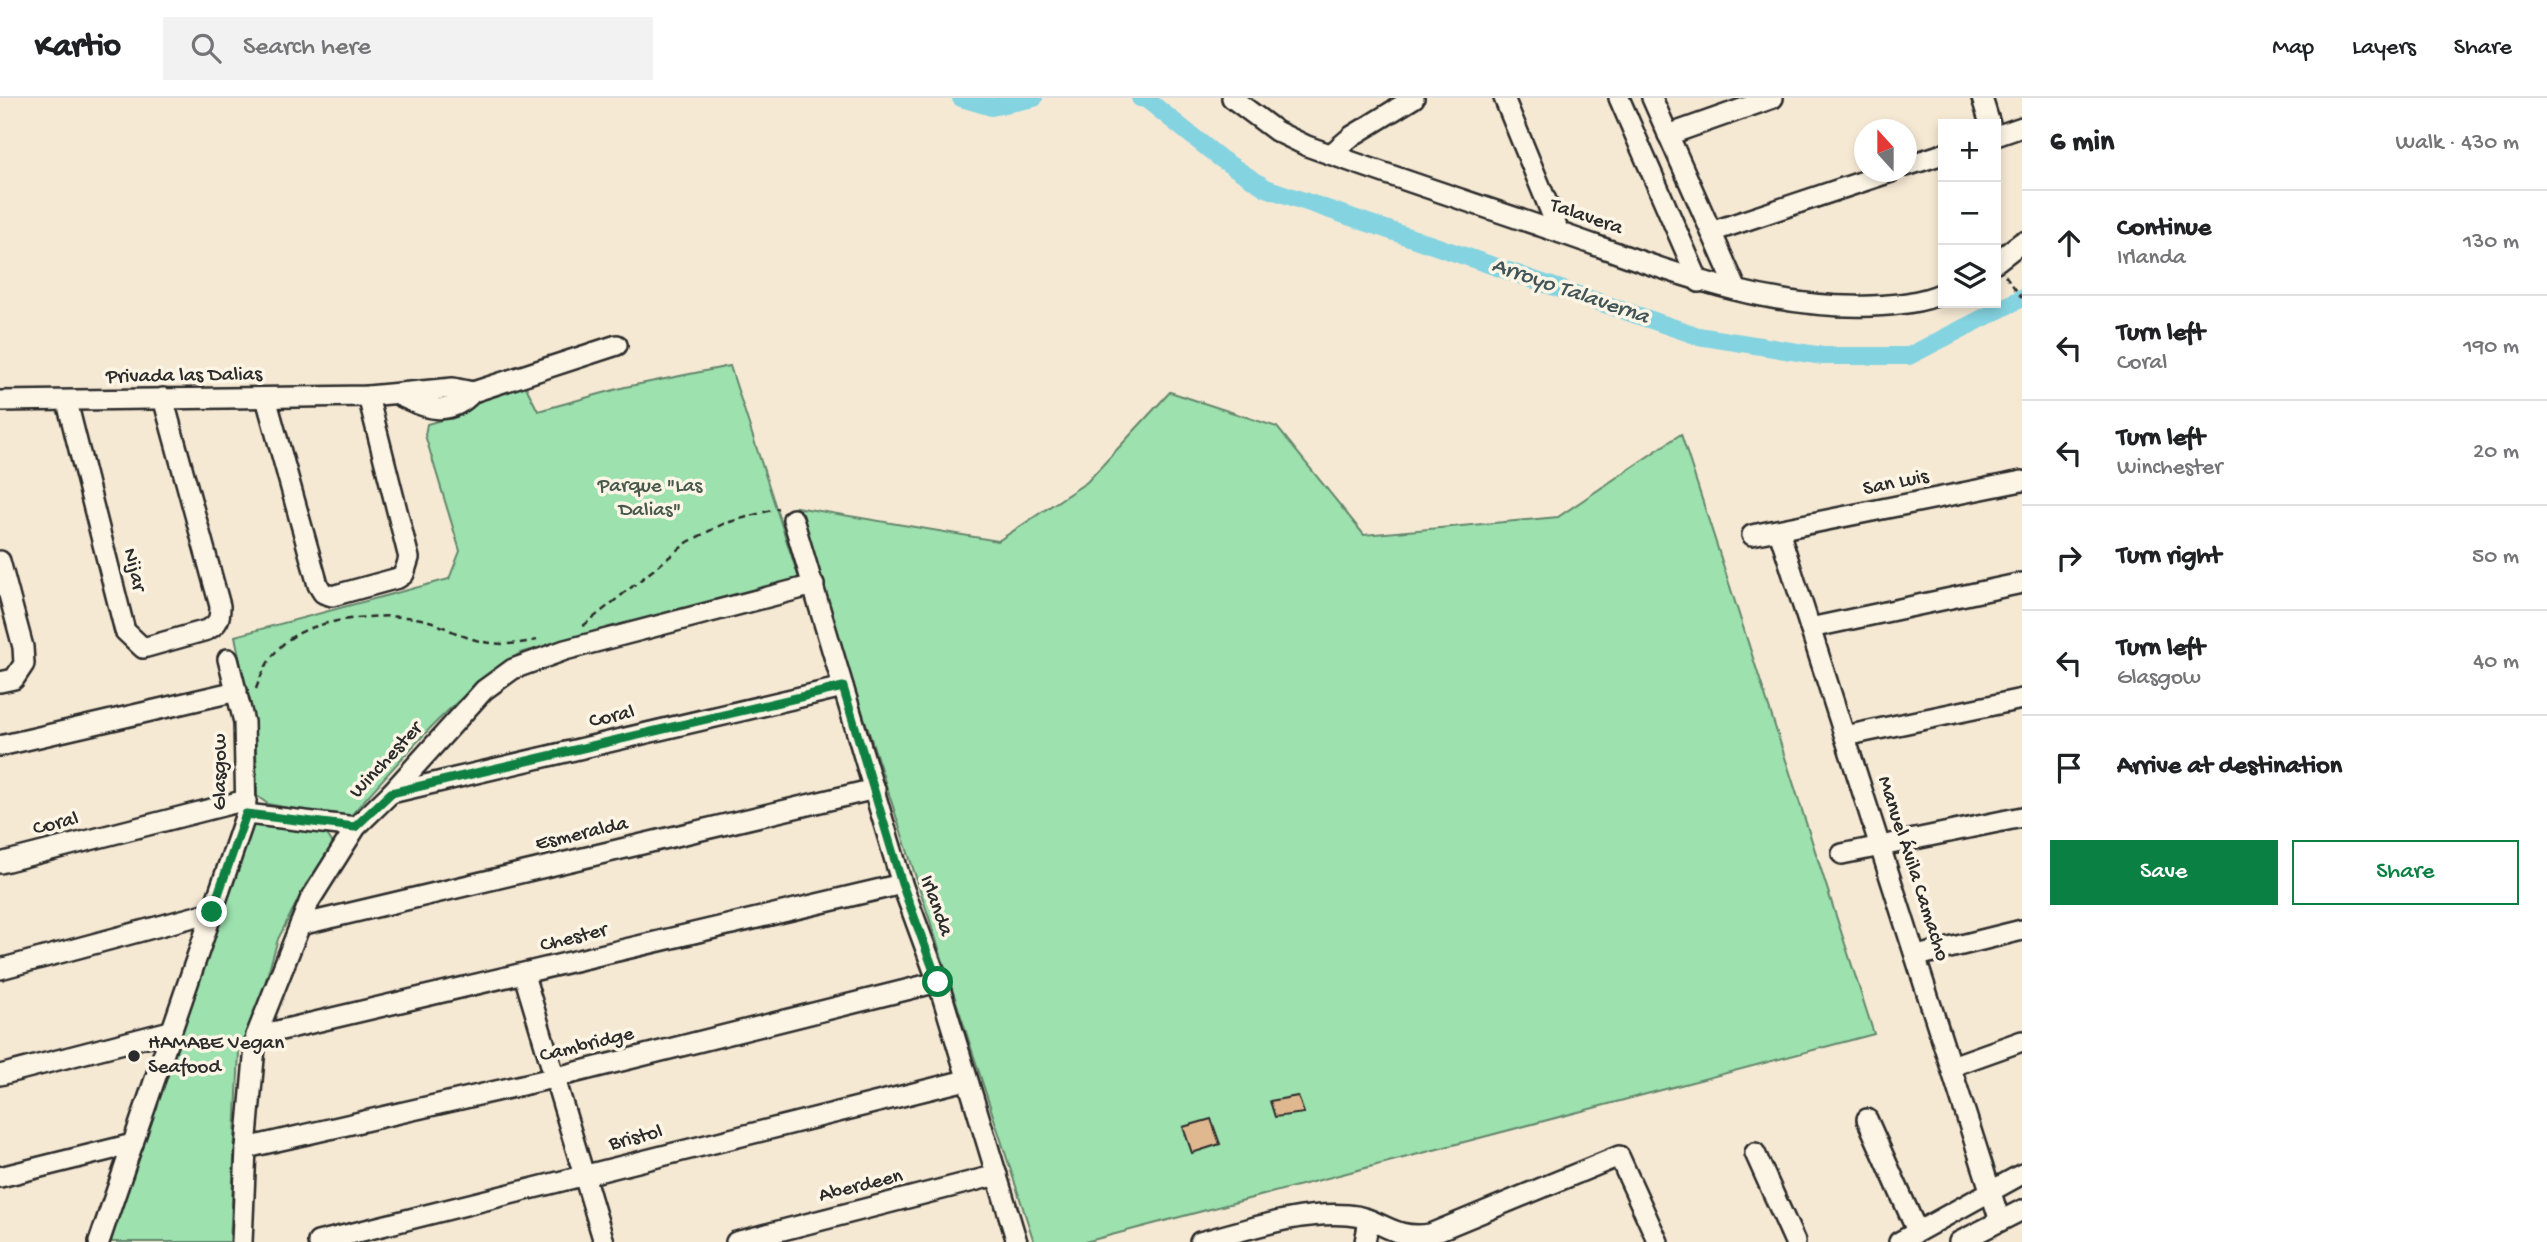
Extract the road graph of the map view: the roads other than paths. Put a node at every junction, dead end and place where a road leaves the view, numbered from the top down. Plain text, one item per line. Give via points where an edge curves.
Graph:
1 (1232, 98) edge
2 (1414, 98) edge
3 (1504, 98) edge
4 (1619, 98) edge
5 (1652, 98) edge
6 (1773, 98) edge
7 (1982, 98) edge
8 (1988, 119) edge
9 (2022, 127) edge
10 (2001, 134) edge
11 (1668, 135) junction
12 (1331, 154) junction
13 (1938, 156) edge
14 (1917, 162) edge
15 (1861, 182) edge
16 (1559, 232) junction
17 (1711, 232) junction
18 (2022, 242) edge
19 (2001, 258) edge
20 (1699, 282) junction
21 (1737, 290) junction
22 (1938, 295) edge
23 (617, 345) dead end
24 (368, 396) junction
25 (163, 398) junction
26 (266, 398) junction
27 (1, 400) edge
28 (67, 402) junction
29 (2022, 481) edge
30 (793, 519) road end
31 (1779, 531) junction
32 (1752, 535) dead end
33 (0, 561) edge
34 (2022, 583) edge
35 (814, 584) junction
36 (1810, 628) junction
37 (228, 659) dead end
38 (0, 682) edge
39 (843, 687) junction
40 (237, 691) junction
41 (2022, 699) edge
42 (1845, 736) junction
43 (0, 746) edge
44 (875, 789) junction
45 (391, 793) junction
46 (246, 807) junction
47 (2022, 817) edge
48 (355, 827) junction
49 (1879, 845) junction
50 (1842, 854) dead end
51 (0, 863) edge
52 (902, 884) junction
53 (212, 912) junction
54 (300, 925) junction
55 (2022, 930) edge
56 (1917, 957) junction
57 (0, 969) edge
58 (524, 975) junction
59 (938, 982) junction
60 (170, 1031) junction
61 (256, 1036) junction
62 (2022, 1041) edge
63 (1952, 1066) junction
64 (0, 1075) edge
65 (553, 1078) junction
66 (966, 1080) junction
67 (1867, 1119) dead end
68 (133, 1144) junction
69 (246, 1147) junction
70 (1755, 1153) dead end
71 (2022, 1174) edge
72 (585, 1175) junction
73 (997, 1175) junction
74 (0, 1177) edge
75 (1992, 1191) junction
76 (2022, 1210) edge
77 (1955, 1211) junction
78 (1369, 1220) junction
79 (2000, 1221) junction
80 (1917, 1231) junction
81 (1251, 1235) edge
82 (1389, 1237) edge
83 (1962, 1241) edge
84 (99, 1242) edge
85 (242, 1242) edge
86 (317, 1242) edge
87 (604, 1242) edge
88 (736, 1242) edge
89 (1017, 1242) edge
90 (1199, 1242) edge
91 (1365, 1242) edge
92 (1658, 1242) edge
93 (1796, 1242) edge
94 (1899, 1242) edge

1 - 12 street, Talavera via 1276,131
2 - 12 street
3 - 16 street
4 - 20 street
5 - 11 street
6 - 11 street
7 - 8 street
9 - 10 street
11 - 17 street
12 - 16 street, Talavera
13 - 14 street
15 - 17 street
16 - 20 street, Talavera
17 - 21 street
18 - 19 street
20 - 21 street, Talavera
21 - 22 street, Talavera via 1799,304 1845,307 1892,305
23 - 24 street via 473,392 453,388
24 - 26 street, Privada las Dalias
24 - 26 street via 409,558 398,578 332,596 318,585
25 - 26 street, Privada las Dalias
25 - 28 street, Privada las Dalias
25 - 28 street, Nijar via 220,618 208,630 143,648 130,638 123,623
27 - 28 street, Privada las Dalias
29 - 31 street, San Luis
30 - 35 street, Irlanda
31 - 32 street, San Luis
31 - 36 street, Manuel Ávila Camacho
33 - 38 street via 24,664 14,679
34 - 36 street
35 - 39 street, Irlanda
35 - 45 street, Winchester via 565,650 513,669 484,690
36 - 42 street, Manuel Ávila Camacho
37 - 40 street, Glasgow
39 - 44 street, Irlanda
39 - 45 street, Coral
40 - 43 street
40 - 46 street, Glasgow via 244,722
41 - 42 street
42 - 49 street, Manuel Ávila Camacho
44 - 52 street, Irlanda
44 - 54 street, Esmeralda
45 - 48 street, Winchester
46 - 48 street
46 - 51 street, Coral
46 - 53 street, Glasgow
47 - 49 street
48 - 54 street, Winchester via 324,874
49 - 50 street
49 - 56 street, Manuel Ávila Camacho
52 - 58 street, Chester
52 - 59 street, Irlanda
53 - 57 street
53 - 60 street, Glasgow
54 - 61 street, Winchester
55 - 56 street
56 - 63 street, Manuel Ávila Camacho
58 - 61 street, Chester
58 - 65 street
59 - 65 street, Cambridge
59 - 66 street, Irlanda
60 - 64 street
60 - 68 street, Glasgow
61 - 69 street, Winchester
62 - 63 street
63 - 75 street, Manuel Ávila Camacho
65 - 69 street, Cambridge
65 - 72 street
66 - 72 street, Bristol
66 - 73 street, Irlanda
67 - 80 street
68 - 74 street
68 - 84 street, Glasgow
69 - 85 street, Winchester
70 - 93 street
71 - 75 street
72 - 86 street, Bristol
72 - 87 street
73 - 88 street, Aberdeen
73 - 89 street, Irlanda
75 - 77 street
75 - 79 street, Manuel Ávila Camacho
76 - 79 street
77 - 80 street
77 - 83 street
78 - 81 street via 1325,1214
78 - 82 street
78 - 91 street
79 - 83 street
80 - 94 street
81 - 90 street
82 - 92 street via 1430,1234 1619,1156

